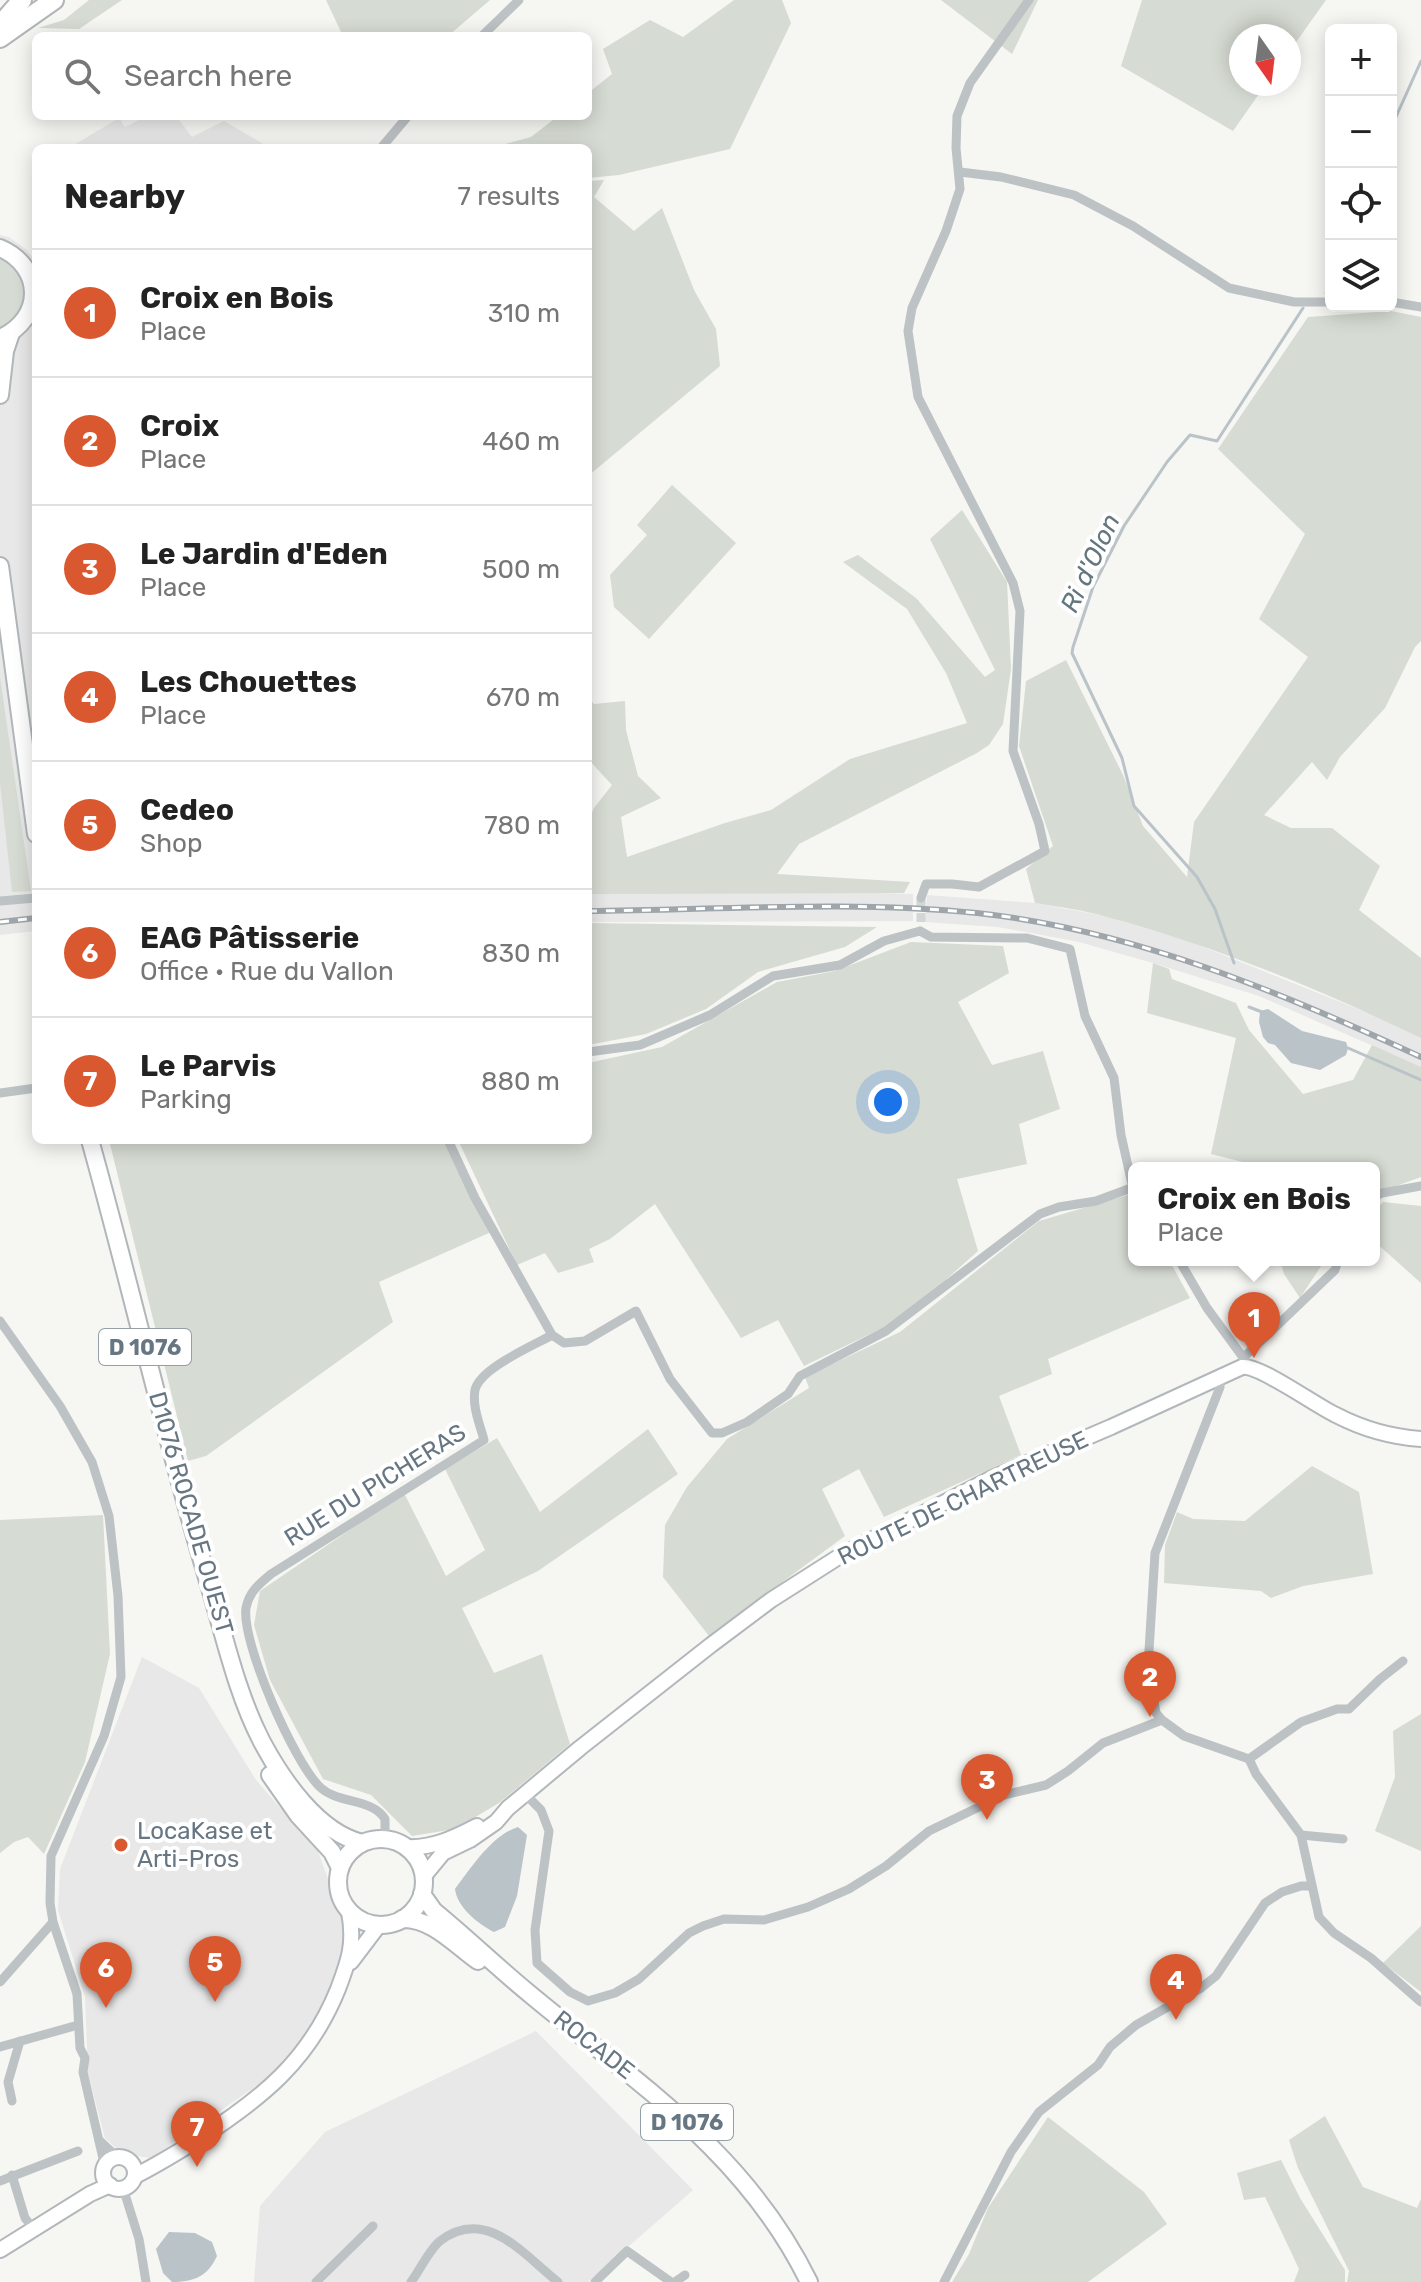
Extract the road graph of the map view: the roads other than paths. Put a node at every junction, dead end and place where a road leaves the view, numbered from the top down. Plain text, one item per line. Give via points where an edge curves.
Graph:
1 (22, 0) edge
2 (54, 0) edge
3 (519, 0) edge
4 (1029, 0) edge
5 (0, 25) edge
6 (486, 32) edge
7 (0, 38) edge
8 (405, 120) edge
9 (384, 144) edge
10 (960, 172) junction
11 (0, 248) edge
12 (32, 284) edge
13 (1325, 302) edge
14 (1397, 303) edge
15 (1421, 307) edge
16 (31, 317) edge
17 (6, 335) edge
18 (0, 395) edge
19 (0, 566) edge
20 (32, 804) edge
21 (32, 898) edge
22 (921, 898) dead end
23 (0, 901) edge
24 (592, 1051) edge
25 (32, 1089) edge
26 (0, 1093) edge
27 (91, 1144) edge
28 (450, 1144) edge
29 (1128, 1166) edge
30 (1421, 1186) edge
31 (1128, 1192) edge
32 (1380, 1194) edge
33 (1182, 1266) edge
34 (1336, 1266) edge
35 (0, 1321) edge
36 (552, 1335) junction
37 (1245, 1362) junction
38 (1220, 1378) junction
39 (1421, 1439) edge
40 (200, 1554) junction
41 (1403, 1661) dead end
42 (1162, 1720) junction
43 (1249, 1759) junction
44 (525, 1794) junction
45 (508, 1808) junction
46 (1301, 1835) junction
47 (385, 1839) junction
48 (1343, 1839) dead end
49 (362, 1843) junction
50 (405, 1847) junction
51 (340, 1868) junction
52 (424, 1876) junction
53 (1311, 1886) junction
54 (422, 1894) junction
55 (349, 1912) junction
56 (402, 1919) junction
57 (53, 1922) junction
58 (379, 1925) junction
59 (346, 1969) junction
60 (0, 1982) edge
61 (530, 1994) junction
62 (1421, 2002) edge
63 (78, 2025) junction
64 (20, 2041) junction
65 (0, 2047) edge
66 (12, 2101) dead end
67 (99, 2140) junction
68 (78, 2151) dead end
69 (127, 2165) junction
70 (12, 2175) junction
71 (110, 2178) junction
72 (0, 2181) edge
73 (373, 2226) dead end
74 (33, 2228) junction
75 (0, 2250) edge
76 (685, 2275) dead end
77 (146, 2282) edge
78 (316, 2282) edge
79 (411, 2282) edge
80 (558, 2282) edge
81 (595, 2282) edge
82 (673, 2282) edge
83 (809, 2282) edge
84 (944, 2282) edge

1 - 5 highway
2 - 7 highway
3 - 6 street
4 - 10 street via 970,83 957,116
8 - 9 street
10 - 13 street via 1074,195 1229,288 1294,302
10 - 22 street via 960,189 912,308 908,331 918,397 1013,583 1020,611 1013,751 1045,851 979,887 926,884
11 - 12 main road via 25,266
14 - 15 street
16 - 17 main road
17 - 18 main road
19 - 20 main road
21 - 23 street
24 - 29 street via 640,1045 710,1015 773,976 840,965 920,927 931,937 1027,938 1070,949 1085,1016 1114,1078
25 - 26 street
27 - 40 main road, D1076 ROCADE OUEST / D 1076
28 - 36 street
30 - 32 street
31 - 36 street via 1040,1214 886,1331 800,1376 788,1394 722,1433 712,1433 670,1379 636,1311 585,1341 564,1343
33 - 37 street
34 - 37 street
35 - 57 street via 92,1462 109,1516 118,1596 121,1677 104,1736 51,1856
36 - 47 street, RUE DU PICHERAS via 487,1372 475,1388 484,1440 271,1574 257,1585 247,1605 247,1626 263,1680 311,1778 333,1796 376,1808 385,1819
37 - 38 main road, ROUTE DE CHARTREUSE
37 - 39 main road via 1335,1415 1387,1435
38 - 42 street via 1155,1553 1148,1667 1156,1713
38 - 44 main road, ROUTE DE CHARTREUSE via 992,1478 840,1556 735,1626
40 - 49 main road, D1076 ROCADE OUEST / D 1076 via 242,1694 263,1744 287,1782 332,1831
40 - 51 main road, D 1076 via 213,1620 246,1730 274,1782
41 - 43 street via 1349,1709 1301,1722
42 - 43 street via 1184,1736
42 - 44 street via 1103,1743 1046,1785 1004,1795 929,1831 849,1889 758,1921 724,1919 689,1933 639,1979 588,2001 537,1963 535,1930 549,1831 541,1810
43 - 46 street
44 - 45 main road, ROUTE DE CHARTREUSE
45 - 50 main road, ROUTE DE CHARTREUSE via 440,1843
45 - 52 main road, ROUTE DE CHARTREUSE via 483,1832 443,1853
46 - 48 street
46 - 53 street
47 - 49 main road
47 - 50 main road
49 - 51 main road
50 - 52 main road
51 - 55 main road via 341,1898
52 - 54 main road
53 - 62 street via 1319,1917 1334,1933
53 - 84 street via 1282,1892 1265,1903 1216,1976 1136,2025 1098,2065 1039,2112 1011,2152
54 - 56 main road
54 - 61 main road, ROCADE / D 1076 via 434,1911
55 - 58 main road
55 - 59 main road via 353,1935
56 - 58 main road
56 - 61 main road, ROCADE / D 1076 via 427,1924
57 - 60 street
57 - 63 street via 77,1994
58 - 59 main road
59 - 69 main road via 309,2047 265,2093 160,2162
61 - 83 main road, ROCADE / D 1076 via 703,2137 758,2201
63 - 64 street
63 - 67 street
64 - 65 street
64 - 66 street via 8,2082
67 - 69 street
67 - 71 street
68 - 70 street
69 - 71 main road
69 - 71 main road via 131,2184
70 - 72 street
70 - 74 street
71 - 74 main road
71 - 77 street via 139,2239
73 - 78 street
74 - 75 main road
76 - 82 street
79 - 80 street via 439,2242 467,2228 485,2228 506,2240
81 - 82 street via 627,2251

